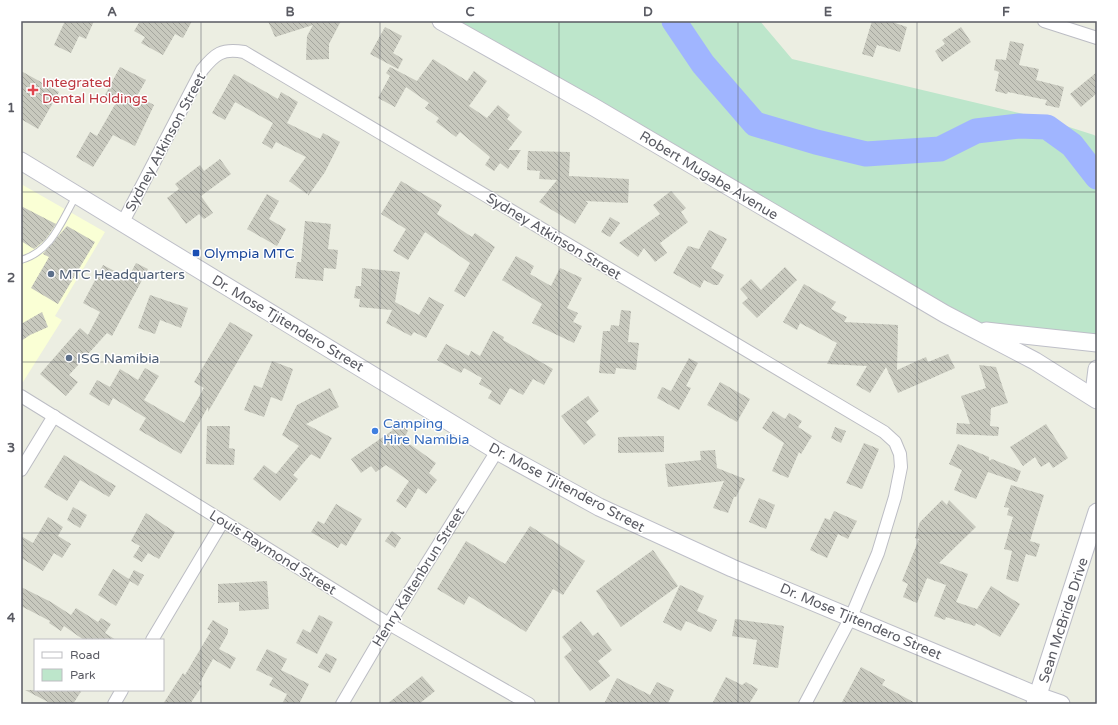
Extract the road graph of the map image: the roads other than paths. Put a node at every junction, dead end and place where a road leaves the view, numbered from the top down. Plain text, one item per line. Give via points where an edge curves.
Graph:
1 (441, 21) edge
2 (1044, 21) edge
3 (1097, 38) edge
4 (21, 162) edge
5 (77, 195) junction
6 (123, 222) junction
7 (21, 260) edge
8 (976, 330) junction
9 (1097, 343) edge
10 (1097, 369) edge
11 (1097, 395) edge
12 (21, 396) edge
13 (1097, 400) edge
14 (54, 416) junction
15 (497, 451) junction
16 (21, 470) edge
17 (1097, 512) edge
18 (223, 521) junction
19 (851, 617) junction
20 (389, 624) junction
21 (153, 639) edge
22 (121, 691) edge
23 (1037, 700) edge
24 (114, 704) edge
25 (342, 704) edge
26 (528, 704) edge
27 (804, 704) edge
28 (1061, 704) edge

1 - 8 street, Robert Mugabe Avenue
2 - 3 street
4 - 5 street, Dr. Mose Tjitendero Street
5 - 6 street, Dr. Mose Tjitendero Street
5 - 7 lane via 48,246 33,257
6 - 15 street, Dr. Mose Tjitendero Street
6 - 19 street, Sydney Atkinson Street via 202,70 222,51 244,52 884,432 895,442 900,454 899,481 878,553
8 - 9 street, Robert Mugabe Avenue
8 - 13 street, Robert Mugabe Avenue via 1035,361
10 - 11 street
12 - 14 street, Louis Raymond Street
14 - 16 street
14 - 18 street, Louis Raymond Street
15 - 19 street, Dr. Mose Tjitendero Street via 599,507 732,568
15 - 20 street, Henry Kaltenbrun Street
17 - 23 street, Sean McBride Drive
18 - 20 street, Louis Raymond Street
18 - 21 street
19 - 23 street, Dr. Mose Tjitendero Street
19 - 27 street, Sydney Atkinson Street
20 - 25 street, Henry Kaltenbrun Street
20 - 26 street, Louis Raymond Street
22 - 24 street
23 - 28 street, Dr. Mose Tjitendero Street

